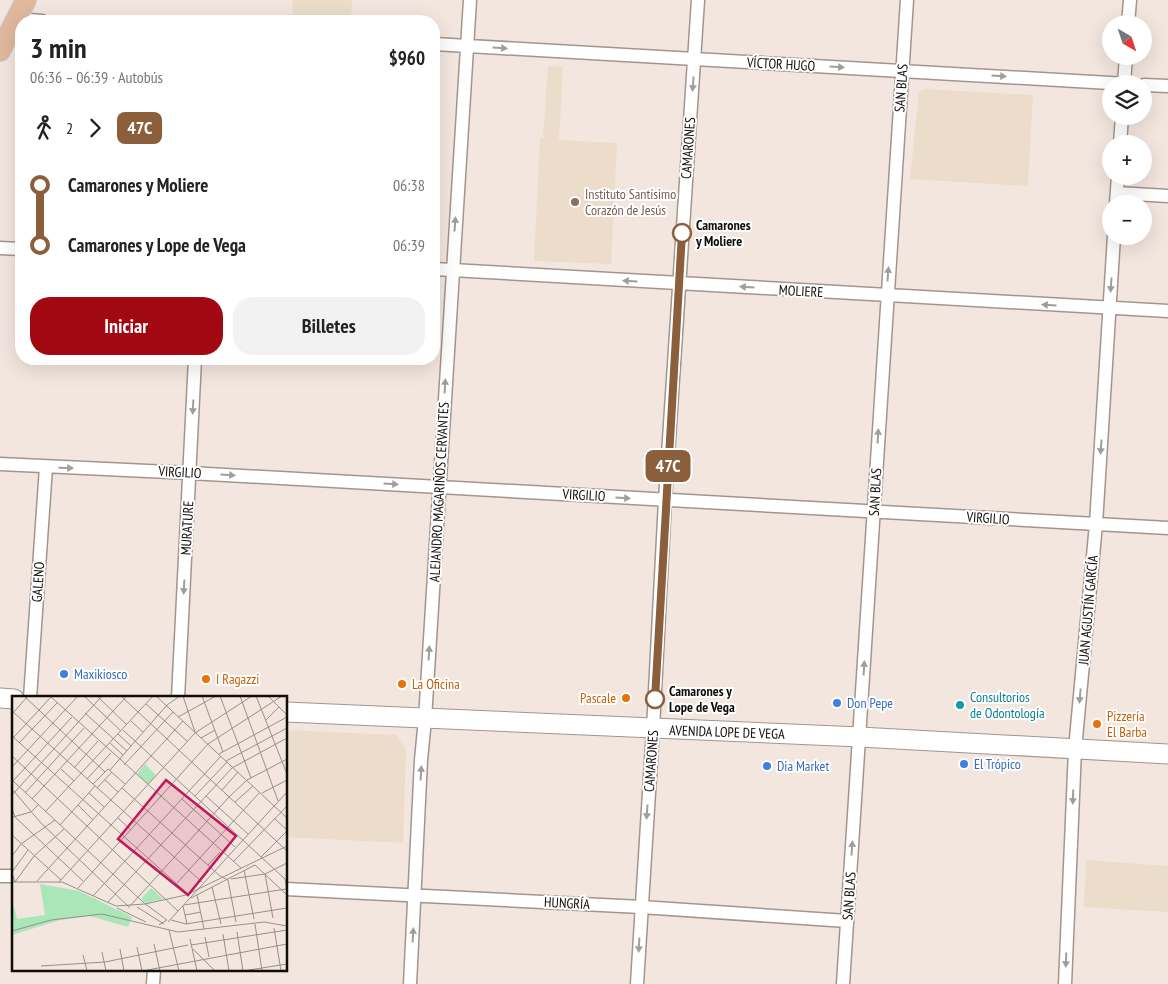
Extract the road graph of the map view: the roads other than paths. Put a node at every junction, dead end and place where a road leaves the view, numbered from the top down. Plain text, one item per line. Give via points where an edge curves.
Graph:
1 (26, 0) edge
2 (470, 0) edge
3 (698, 0) edge
4 (907, 0) edge
5 (1130, 0) edge
6 (18, 15) edge
7 (1129, 15) edge
8 (15, 21) edge
9 (440, 44) edge
10 (467, 46) junction
11 (0, 51) edge
12 (694, 59) junction
13 (902, 70) junction
14 (1102, 83) edge
15 (1152, 85) edge
16 (1168, 86) edge
17 (1168, 196) edge
18 (1152, 197) edge
19 (1113, 245) edge
20 (0, 248) edge
21 (15, 249) edge
22 (440, 269) edge
23 (452, 270) junction
24 (679, 283) junction
25 (887, 296) junction
26 (1109, 308) junction
27 (1168, 312) edge
28 (195, 365) edge
29 (0, 464) edge
30 (46, 467) junction
31 (190, 472) junction
32 (439, 487) junction
33 (665, 500) junction
34 (874, 511) junction
35 (1096, 524) junction
36 (1168, 528) edge
37 (30, 696) edge
38 (178, 696) edge
39 (288, 712) edge
40 (425, 719) junction
41 (653, 729) junction
42 (860, 738) junction
43 (1076, 749) junction
44 (1168, 754) edge
45 (288, 889) edge
46 (415, 895) junction
47 (641, 907) junction
48 (847, 921) junction
49 (410, 984) edge
50 (637, 984) edge
51 (843, 984) edge
52 (1065, 984) edge

1 - 6 main road
2 - 10 street, ALEJANDRO MAGARIÑOS CERVANTES
3 - 12 street, CAMARONES
4 - 13 street, SAN BLAS
5 - 7 street
8 - 11 main road
9 - 10 street, VÍCTOR HUGO
10 -> 12 street, VÍCTOR HUGO
23 -> 10 street, ALEJANDRO MAGARIÑOS CERVANTES
12 -> 13 street, VÍCTOR HUGO
12 -> 24 street, CAMARONES
13 -> 14 street, VÍCTOR HUGO
25 -> 13 street, SAN BLAS
15 - 16 street
17 - 18 street
19 -> 26 street, JUAN AGUSTÍN GARCÍA
20 - 21 street
22 - 23 street, MOLIERE
24 -> 23 street, MOLIERE
32 -> 23 street, ALEJANDRO MAGARIÑOS CERVANTES
25 -> 24 street, MOLIERE
24 - 33 street, CAMARONES
26 -> 25 street, MOLIERE
34 -> 25 street, SAN BLAS
26 - 27 street, MOLIERE
26 -> 35 street, JUAN AGUSTÍN GARCÍA
28 -> 31 street, MURATURE
29 - 30 street, VIRGILIO
30 -> 31 street, VIRGILIO
30 - 37 street, GALENO
31 -> 32 street, VIRGILIO
31 -> 38 street, MURATURE
32 -> 33 street, VIRGILIO
40 -> 32 street, ALEJANDRO MAGARIÑOS CERVANTES
33 - 34 street, VIRGILIO
33 - 41 street, CAMARONES
34 - 35 street, VIRGILIO
42 -> 34 street, SAN BLAS
35 - 36 street, VIRGILIO
35 -> 43 street, JUAN AGUSTÍN GARCÍA
39 - 40 main road, AVENIDA LOPE DE VEGA
40 - 41 main road, AVENIDA LOPE DE VEGA
46 -> 40 street, ALEJANDRO MAGARIÑOS CERVANTES
41 - 42 main road, AVENIDA LOPE DE VEGA
41 -> 47 street, CAMARONES
42 - 43 main road, AVENIDA LOPE DE VEGA
48 -> 42 street, SAN BLAS
43 - 44 main road, AVENIDA LOPE DE VEGA
43 -> 52 street, JUAN AGUSTÍN GARCÍA
45 - 46 street, HUNGRÍA
46 - 47 street, HUNGRÍA
49 -> 46 street, ALEJANDRO MAGARIÑOS CERVANTES
47 - 48 street, HUNGRÍA
47 -> 50 street, CAMARONES
48 - 51 street, SAN BLAS

